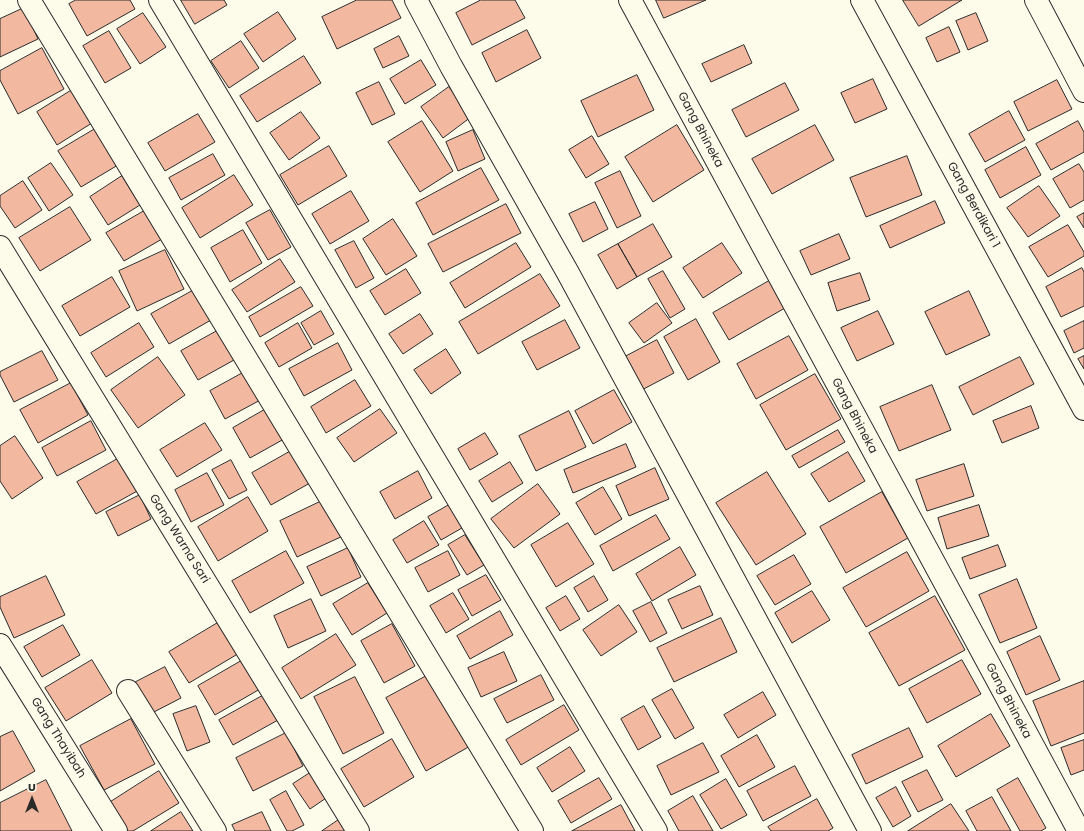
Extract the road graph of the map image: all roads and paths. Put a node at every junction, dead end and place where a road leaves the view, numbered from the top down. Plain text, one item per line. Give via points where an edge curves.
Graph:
1 (29, 0) edge
2 (160, 0) edge
3 (416, 0) edge
4 (630, 0) edge
5 (862, 0) edge
6 (1036, 0) edge
7 (1084, 91) edge
8 (0, 247) edge
9 (1084, 409) edge
10 (0, 645) edge
11 (128, 691) dead end
12 (116, 831) edge
13 (215, 831) edge
14 (358, 831) edge
15 (532, 831) edge
16 (656, 831) edge
17 (870, 831) edge
18 (1079, 831) edge

1 - 15 street
2 - 16 street
3 - 17 street via 568,273
4 - 18 street, Gang Bhineka
5 - 9 street, Gang Berdikari 1
6 - 7 street
8 - 14 street, Gang Warna Sari
10 - 12 street, Gang Thayibah
11 - 13 street

